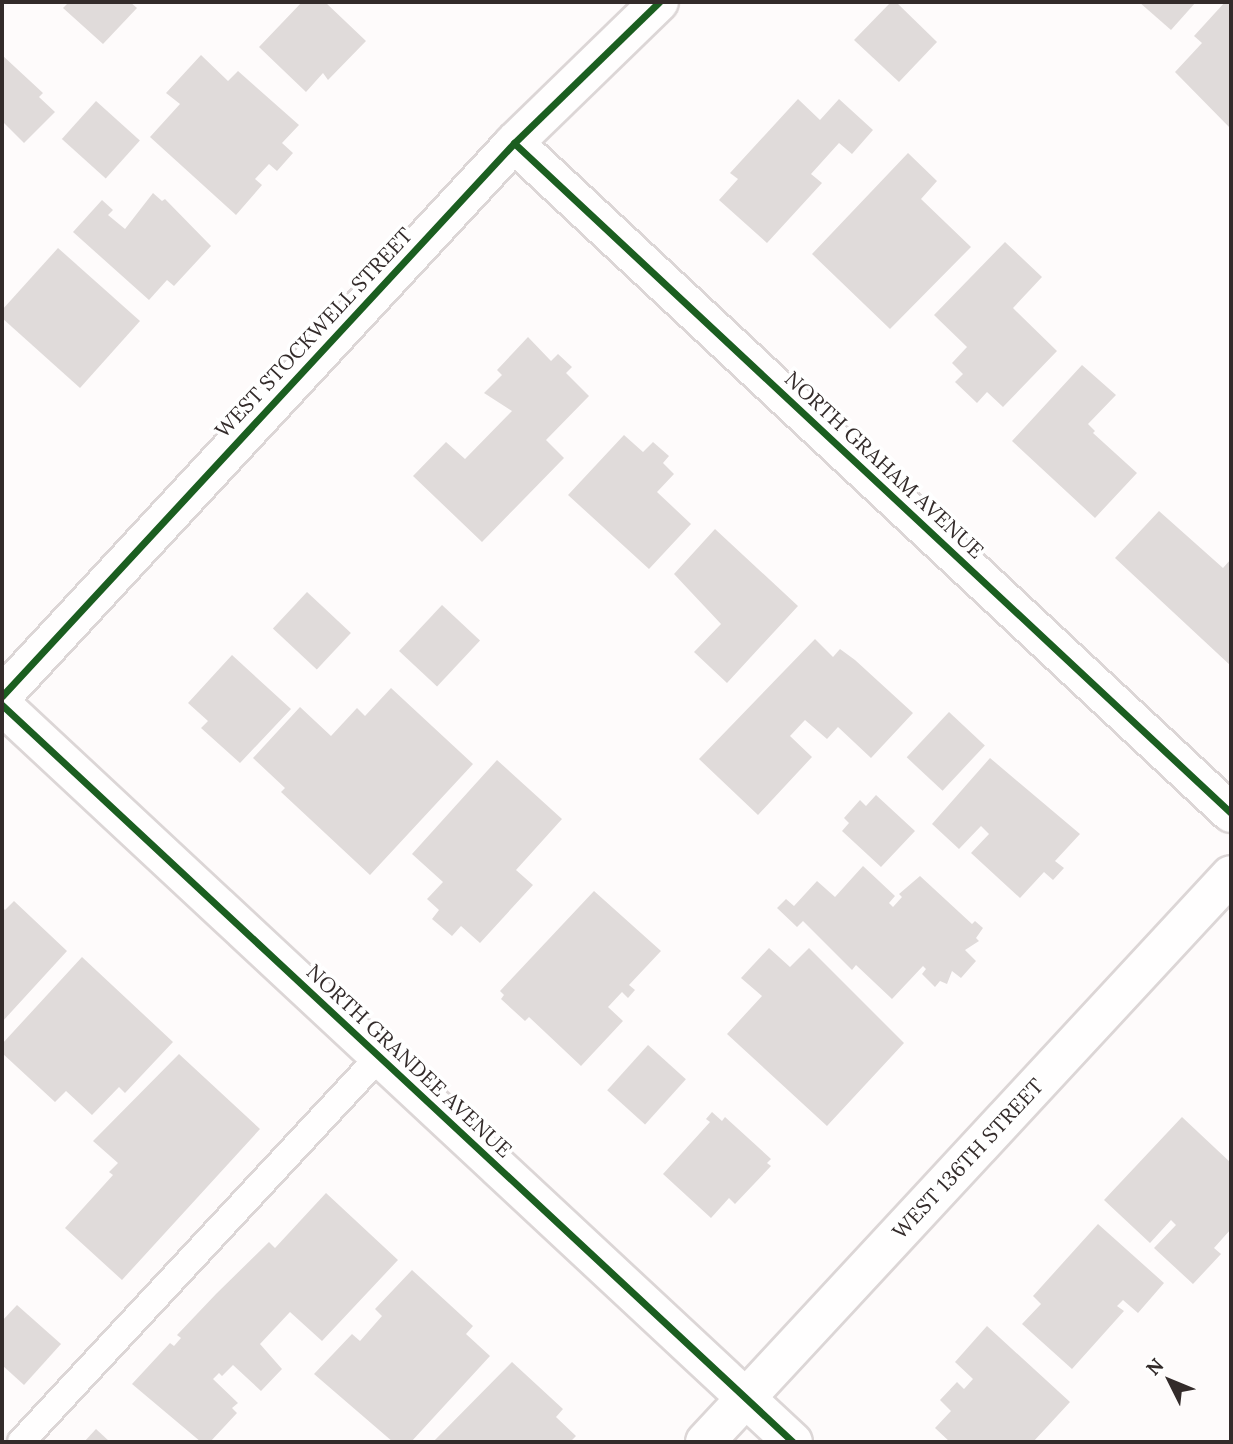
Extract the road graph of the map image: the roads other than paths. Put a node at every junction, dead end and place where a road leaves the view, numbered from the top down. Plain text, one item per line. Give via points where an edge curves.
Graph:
1 (659, 2) edge
2 (514, 143) junction
3 (2, 696) edge
4 (2, 705) edge
5 (1231, 813) edge
6 (1231, 875) edge
7 (379, 1057) junction
8 (746, 1398) junction
9 (21, 1442) edge
10 (705, 1442) edge
11 (793, 1442) edge

1 - 2 street, WEST STOCKWELL STREET
2 - 3 street, WEST STOCKWELL STREET
2 - 5 street, NORTH GRAHAM AVENUE
4 - 7 street, NORTH GRANDEE AVENUE
6 - 8 street, WEST 136TH STREET
7 - 8 street, NORTH GRANDEE AVENUE
7 - 9 lane
8 - 10 street, WEST 136TH STREET
8 - 11 street, NORTH GRANDEE AVENUE

